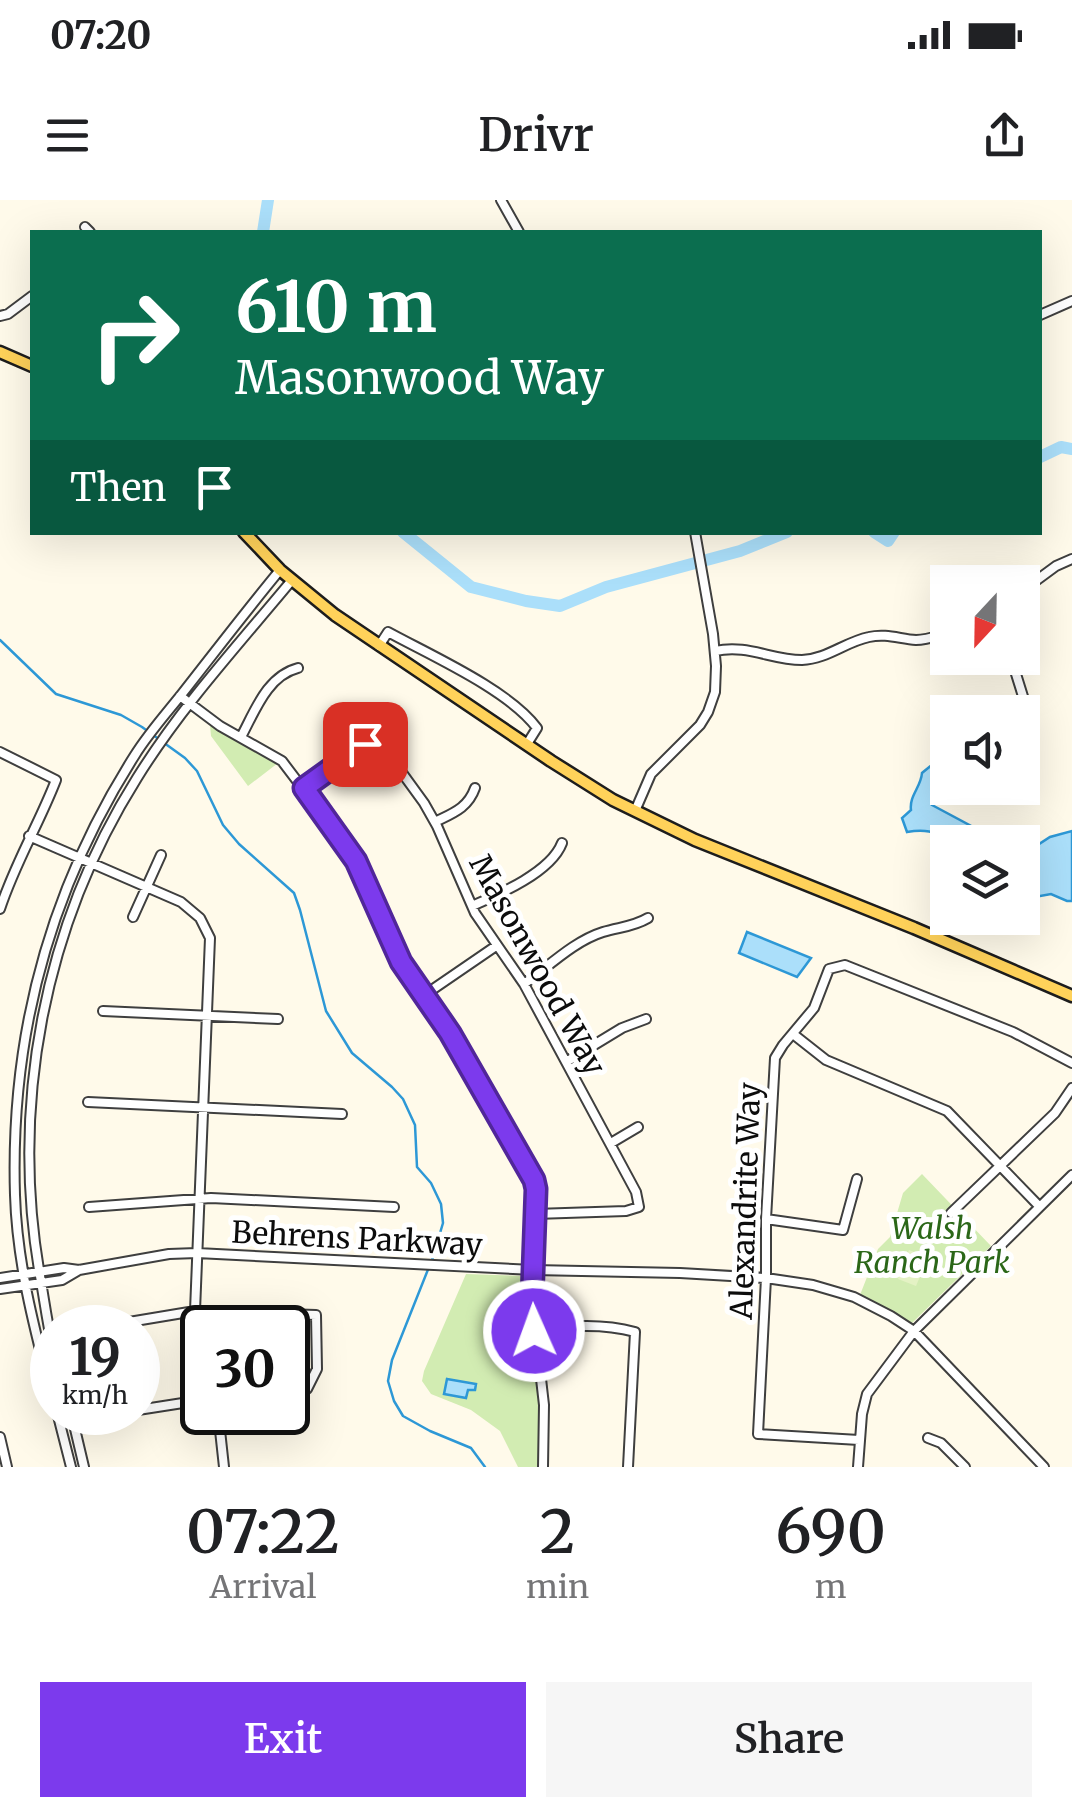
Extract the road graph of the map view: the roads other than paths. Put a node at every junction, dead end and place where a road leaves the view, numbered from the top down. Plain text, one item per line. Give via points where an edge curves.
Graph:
1 (501, 200) edge
2 (518, 230) edge
3 (30, 298) edge
4 (1072, 302) edge
5 (1042, 314) edge
6 (0, 316) edge
7 (0, 352) edge
8 (30, 365) edge
9 (247, 535) edge
10 (696, 535) edge
11 (1072, 560) edge
12 (280, 570) junction
13 (1040, 578) edge
14 (292, 580) junction
15 (930, 637) edge
16 (379, 646) junction
17 (715, 651) junction
18 (298, 668) dead end
19 (180, 696) junction
20 (190, 704) junction
21 (241, 737) junction
22 (526, 744) junction
23 (0, 752) edge
24 (304, 788) junction
25 (475, 788) dead end
26 (635, 811) junction
27 (435, 822) junction
28 (29, 836) junction
29 (562, 842) dead end
30 (161, 855) dead end
31 (79, 856) junction
32 (92, 862) junction
33 (146, 887) junction
34 (472, 906) junction
35 (0, 909) edge
36 (134, 917) dead end
37 (648, 918) dead end
38 (496, 946) junction
39 (524, 984) junction
40 (423, 996) junction
41 (1072, 996) edge
42 (103, 1011) dead end
43 (208, 1016) junction
44 (278, 1019) dead end
45 (646, 1020) dead end
46 (793, 1034) junction
47 (566, 1062) junction
48 (1072, 1063) edge
49 (1072, 1088) edge
50 (88, 1102) dead end
51 (204, 1107) junction
52 (342, 1114) dead end
53 (638, 1127) dead end
54 (611, 1143) junction
55 (1000, 1166) junction
56 (1072, 1175) edge
57 (857, 1179) dead end
58 (199, 1198) junction
59 (1039, 1206) junction
60 (89, 1207) dead end
61 (394, 1208) dead end
62 (951, 1213) dead end
63 (535, 1214) junction
64 (766, 1219) junction
65 (197, 1253) junction
66 (80, 1270) junction
67 (533, 1270) junction
68 (40, 1271) junction
69 (24, 1274) junction
70 (0, 1278) edge
71 (766, 1278) junction
72 (42, 1283) junction
73 (26, 1286) junction
74 (0, 1289) edge
75 (46, 1305) edge
76 (195, 1305) edge
77 (30, 1306) edge
78 (310, 1316) edge
79 (534, 1331) junction
80 (914, 1331) junction
81 (310, 1382) edge
82 (63, 1435) edge
83 (76, 1435) edge
84 (221, 1435) edge
85 (0, 1437) edge
86 (928, 1438) dead end
87 (859, 1440) junction
88 (7, 1467) edge
89 (71, 1467) edge
90 (84, 1467) edge
91 (224, 1467) edge
92 (543, 1467) edge
93 (628, 1467) edge
94 (858, 1467) edge
95 (965, 1467) edge
96 (1044, 1467) edge

1 - 2 street
3 - 6 street
4 - 5 street
7 - 8 main road
9 - 12 main road
10 - 17 street
11 - 13 street
12 - 14 main road
12 - 19 street
14 - 16 main road
14 - 20 street
15 - 17 street via 868,637 804,660 742,648
16 - 22 main road
16 - 22 street via 388,632 490,689 536,728
17 - 26 street via 708,712 651,774
18 - 21 street via 267,690
19 - 20 street
19 - 31 street via 136,753
20 - 21 street
20 - 32 street via 150,759
21 - 24 street via 282,761
22 - 26 main road
23 - 28 street via 56,780
24 - 27 street, Masonwood Way via 376,737
24 - 40 street via 356,861 396,953
25 - 27 street via 463,808
26 - 41 main road
27 - 34 street, Masonwood Way
28 - 31 street
28 - 35 street
29 - 34 street via 545,865
30 - 33 street
31 - 32 street
31 - 69 street via 37,972 21,1061 15,1198
32 - 33 street
32 - 68 street via 48,988 30,1102 30,1211
33 - 36 street
33 - 43 street via 192,910 208,930
34 - 38 street, Masonwood Way
37 - 39 street via 590,938
38 - 39 street, Masonwood Way
38 - 40 street
39 - 47 street, Masonwood Way
40 - 63 street via 528,1169
42 - 43 street
43 - 44 street
43 - 51 street
45 - 47 street
46 - 48 street, Alexandrite Way via 814,1008 829,969 846,965
46 - 55 street via 826,1060 946,1111
46 - 64 street, Alexandrite Way via 775,1058
47 - 54 street, Masonwood Way
49 - 55 street via 1055,1114
50 - 51 street
51 - 52 street
51 - 58 street
53 - 54 street
54 - 63 street, Masonwood Way via 639,1208
55 - 59 street
55 - 62 street
56 - 59 street
57 - 64 street via 844,1230
58 - 60 street
58 - 61 street
58 - 65 street
59 - 80 street
63 - 67 street
64 - 71 street, Alexandrite Way
65 - 66 street, Behrens Parkway
65 - 67 street, Behrens Parkway
65 - 76 street
66 - 68 street, Behrens Parkway
66 - 72 street, Behrens Parkway
67 - 71 street, Behrens Parkway
67 - 79 street
68 - 69 street, Behrens Parkway
68 - 72 street
69 - 70 street, Behrens Parkway
69 - 73 street
71 - 80 street, Behrens Parkway via 854,1297
71 - 87 street, Alexandrite Way via 758,1434
72 - 73 street, Behrens Parkway
72 - 75 street
73 - 74 street, Behrens Parkway
73 - 77 street
78 - 81 street via 316,1316 317,1369
79 - 92 street via 544,1405
79 - 93 street via 615,1326 635,1332
80 - 87 street via 867,1394
80 - 96 street, Behrens Parkway
82 - 89 street
83 - 90 street
84 - 91 street
85 - 88 street
86 - 95 street
87 - 94 street

